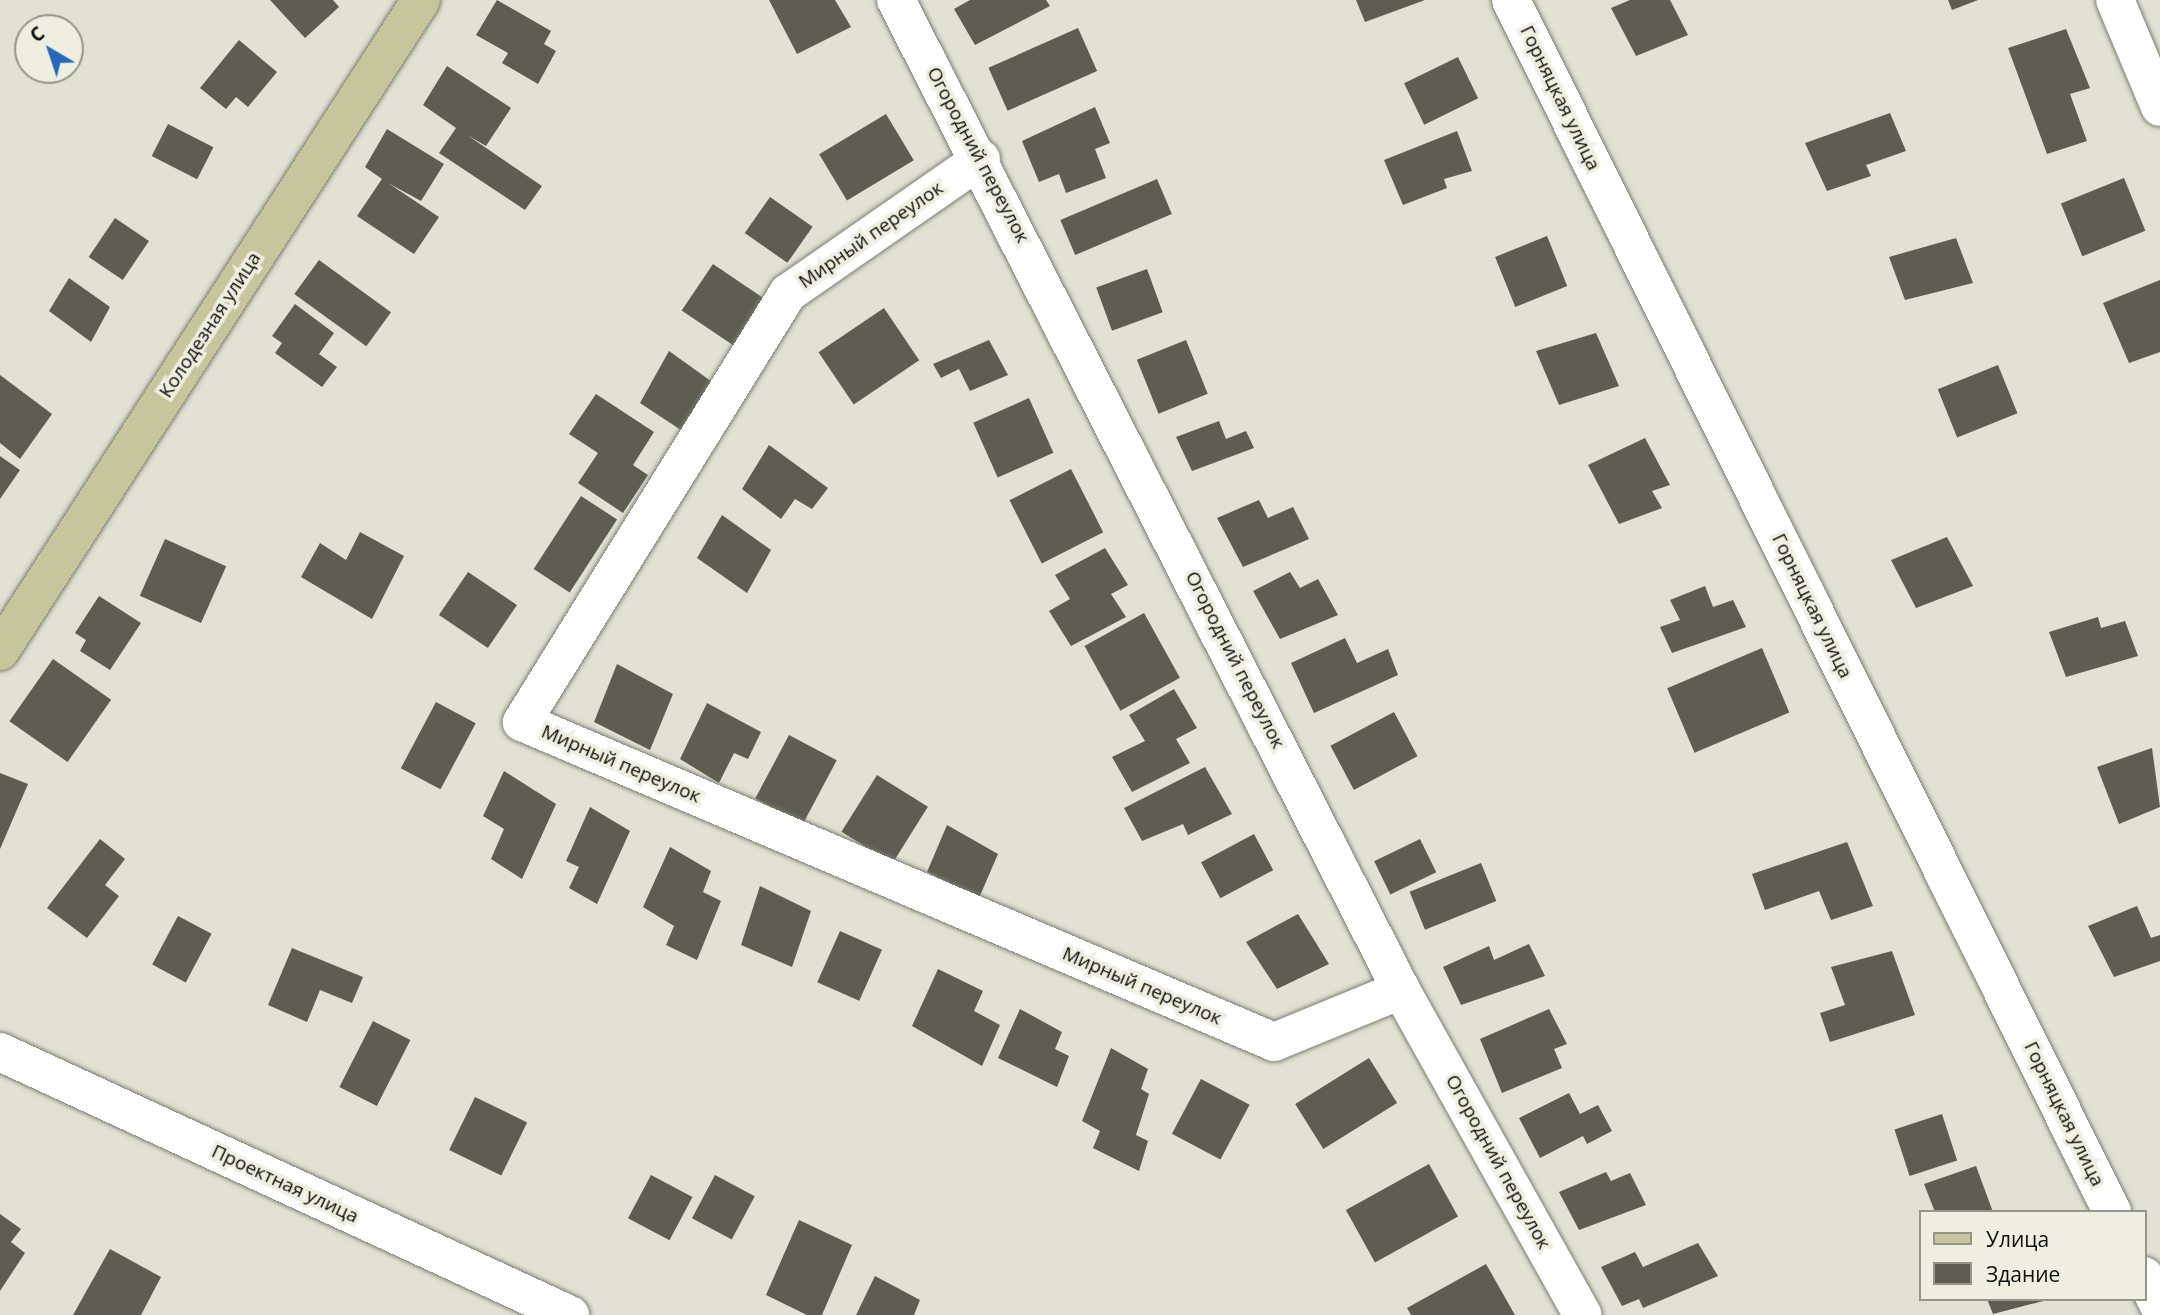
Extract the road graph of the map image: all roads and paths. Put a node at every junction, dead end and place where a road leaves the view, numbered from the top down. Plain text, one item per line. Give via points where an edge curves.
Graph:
1 (421, 0) edge
2 (896, 0) edge
3 (1511, 0) edge
4 (2115, 0) edge
5 (2160, 107) edge
6 (982, 159) junction
7 (0, 651) edge
8 (1401, 990) junction
9 (0, 1052) edge
10 (2111, 1210) edge
11 (2146, 1280) edge
12 (2160, 1308) edge
13 (570, 1315) edge
14 (1583, 1315) edge

1 - 7 main road, Колодезная улица
2 - 6 street, Огородний переулок
3 - 10 street, Горняцкая улица
4 - 5 street
6 - 8 street, Огородний переулок
6 - 8 street, Мирный переулок via 788,293 522,722 1274,1042
8 - 14 street, Огородний переулок
9 - 13 street, Проектная улица
11 - 12 street

